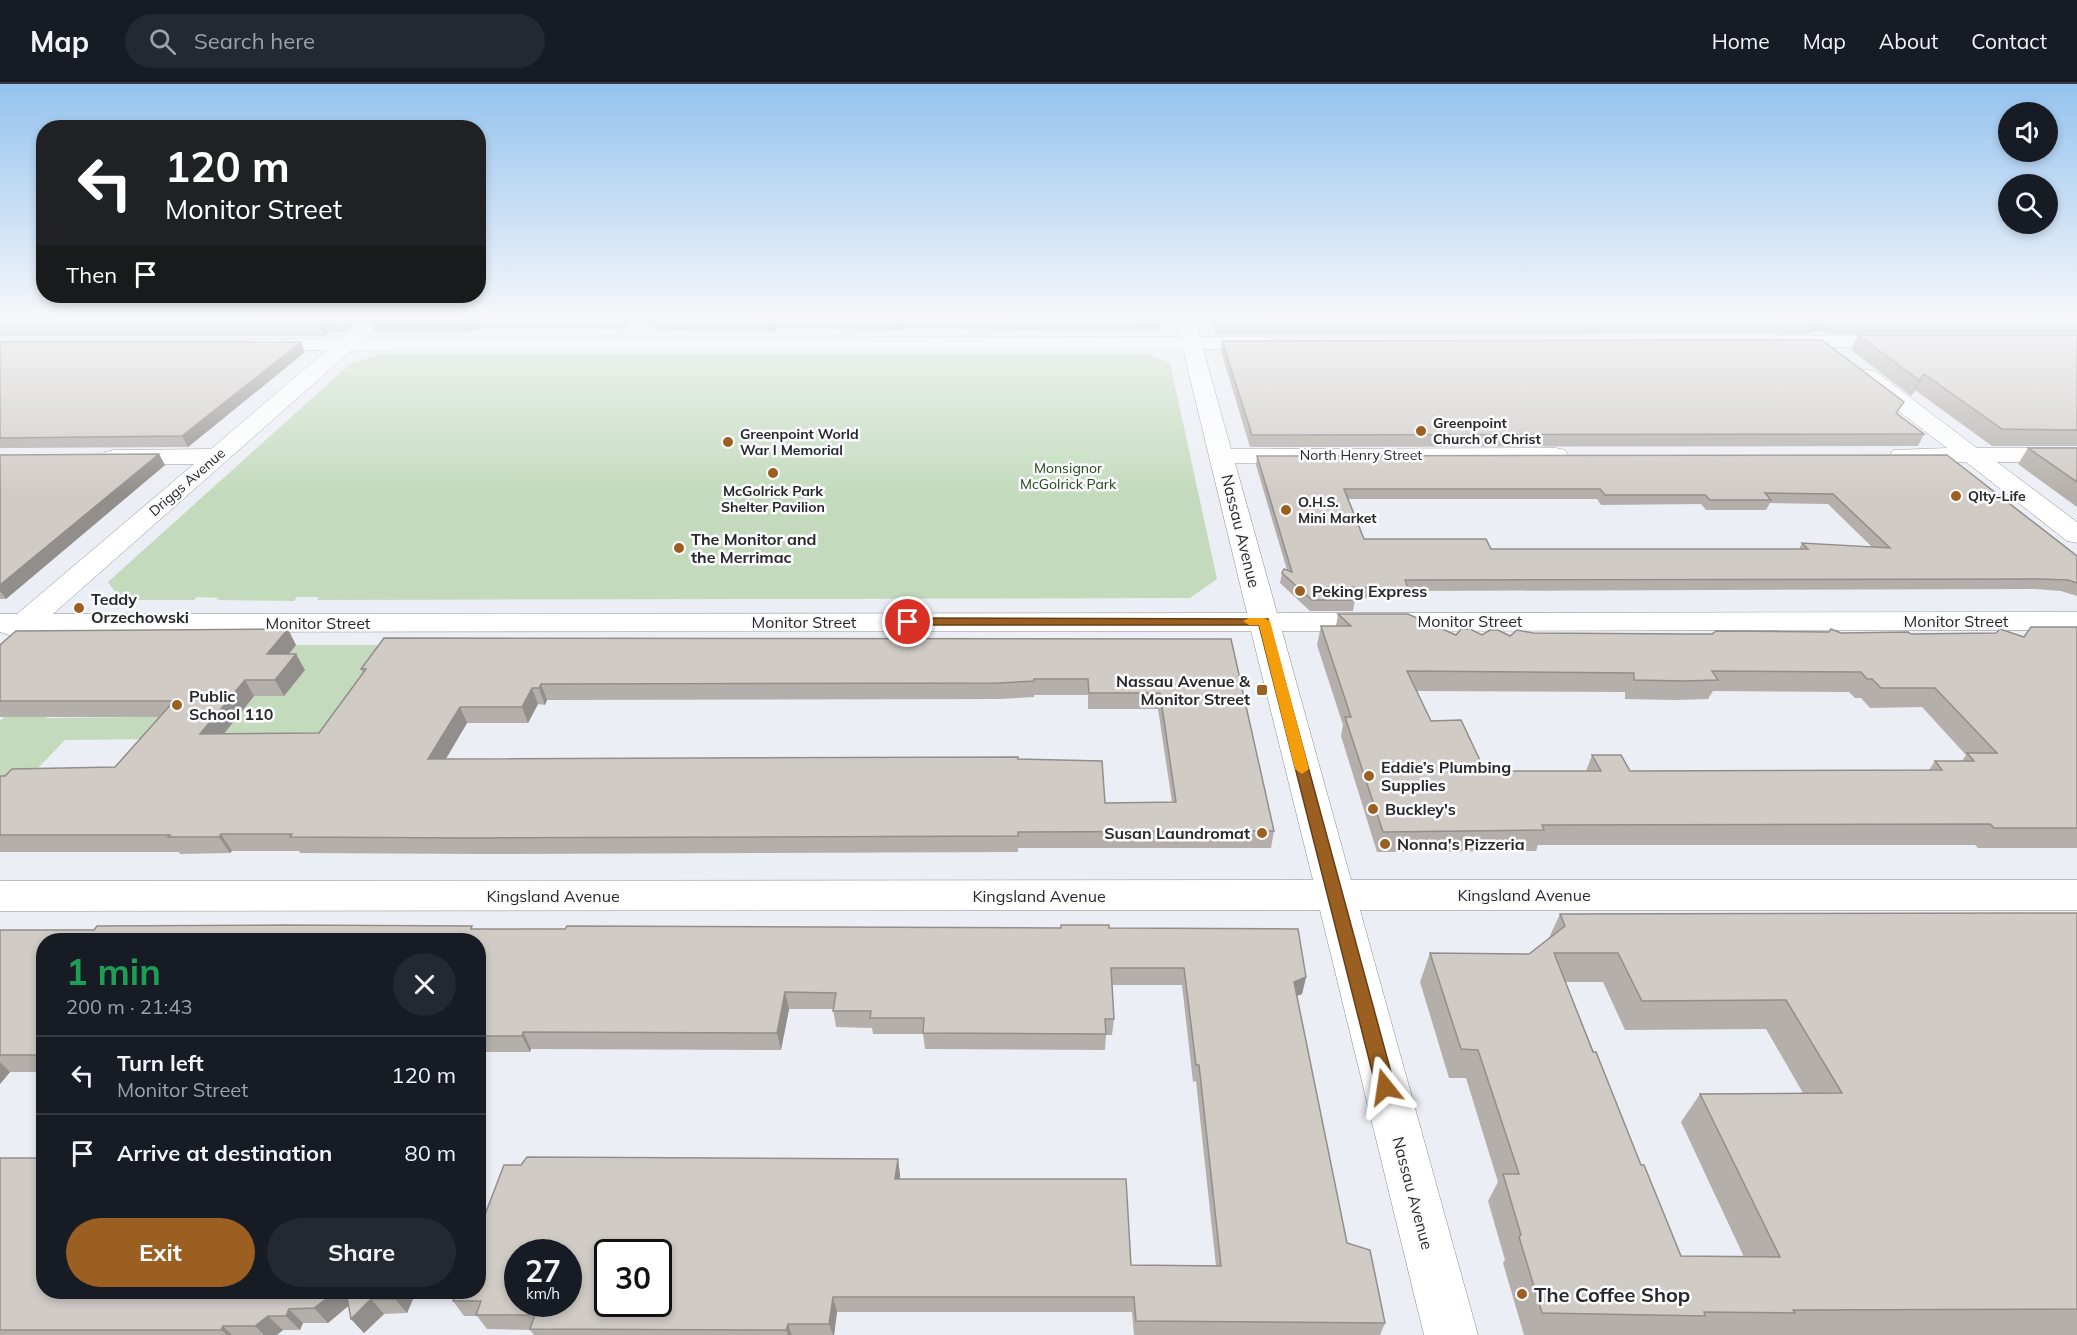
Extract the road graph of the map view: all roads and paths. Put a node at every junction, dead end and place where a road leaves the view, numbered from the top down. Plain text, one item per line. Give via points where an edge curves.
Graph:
1 (308, 377) edge
2 (1201, 377) edge
3 (1869, 377) edge
4 (1583, 455) edge
5 (1878, 455) edge
6 (1972, 455) junction
7 (2077, 455) edge
8 (217, 456) junction
9 (1222, 456) junction
10 (94, 457) edge
11 (2077, 535) edge
12 (1264, 621) junction
13 (2077, 621) edge
14 (12, 623) edge
15 (0, 644) edge
16 (1335, 895) junction
17 (2077, 895) edge
18 (0, 897) edge
19 (1450, 1335) edge

1 - 8 street, Driggs Avenue
2 - 9 street, Nassau Avenue
3 - 6 street
4 - 9 street, North Henry Street
5 - 6 street
6 - 7 street
6 - 11 street
8 - 10 street
8 - 14 street, Driggs Avenue
9 - 12 street, Nassau Avenue
12 - 13 street, Monitor Street
12 - 14 street, Monitor Street
12 - 16 street, Nassau Avenue
14 - 15 street, Driggs Avenue
16 - 17 street, Kingsland Avenue
16 - 18 street, Kingsland Avenue
16 - 19 street, Nassau Avenue

